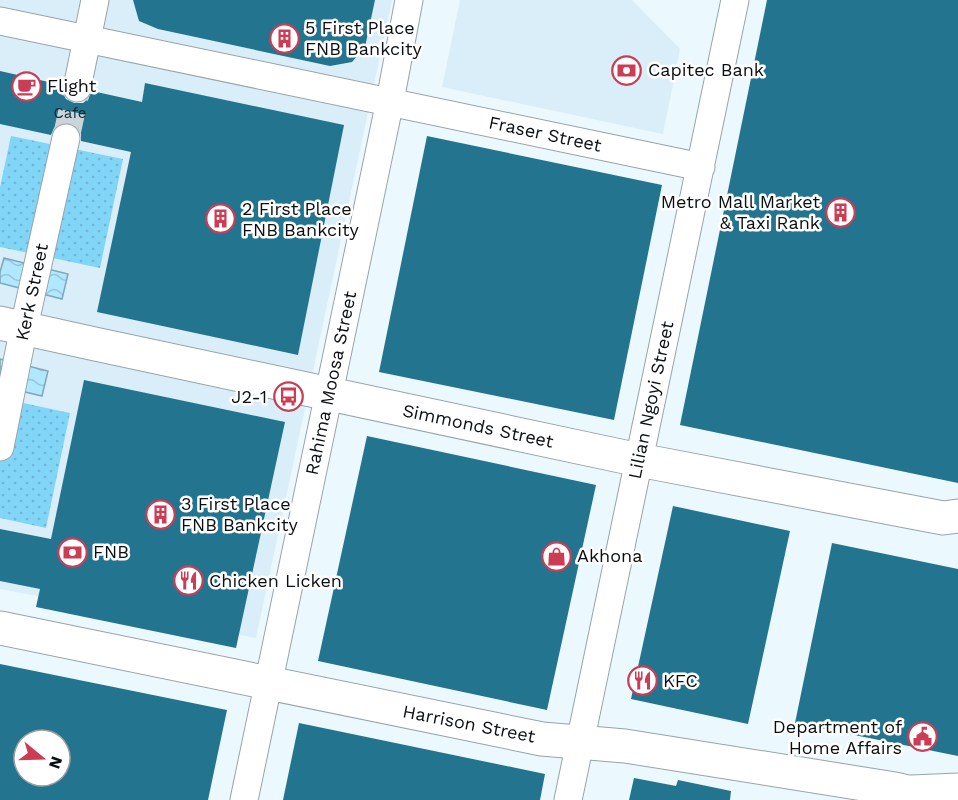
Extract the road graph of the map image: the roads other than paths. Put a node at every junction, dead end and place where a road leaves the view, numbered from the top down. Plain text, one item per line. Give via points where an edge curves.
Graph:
1 (95, 0) edge
2 (409, 0) edge
3 (735, 0) edge
4 (0, 21) edge
5 (88, 38) junction
6 (77, 88) tunnel mouth
7 (390, 101) junction
8 (66, 138) tunnel mouth
9 (701, 167) junction
10 (12, 325) edge
11 (328, 394) junction
12 (0, 447) edge
13 (639, 460) junction
14 (958, 516) edge
15 (0, 628) edge
16 (268, 683) junction
17 (580, 743) junction
18 (958, 788) edge
19 (893, 795) edge
20 (244, 800) edge
21 (568, 800) edge
22 (940, 800) edge

1 - 5 street
2 - 7 street, Rahima Moosa Street
3 - 9 street, Lilian Ngoyi Street
4 - 5 street, Fraser Street
5 - 6 street
5 - 7 street, Fraser Street
7 - 9 street, Fraser Street
7 - 11 street, Rahima Moosa Street
8 - 10 street, Kerk Street
9 - 13 street, Lilian Ngoyi Street
10 - 11 main road, Simmonds Street
10 - 12 street, Kerk Street
11 - 13 main road, Simmonds Street
11 - 16 street, Rahima Moosa Street
13 - 14 main road, Simmonds Street via 944,518
13 - 17 street, Lilian Ngoyi Street
15 - 16 main road, Harrison Street
16 - 17 main road, Harrison Street via 542,739
16 - 20 street, Rahima Moosa Street
17 - 19 main road, Harrison Street via 625,746
17 - 21 street, Lilian Ngoyi Street
18 - 19 street
19 - 22 main road, Harrison Street

